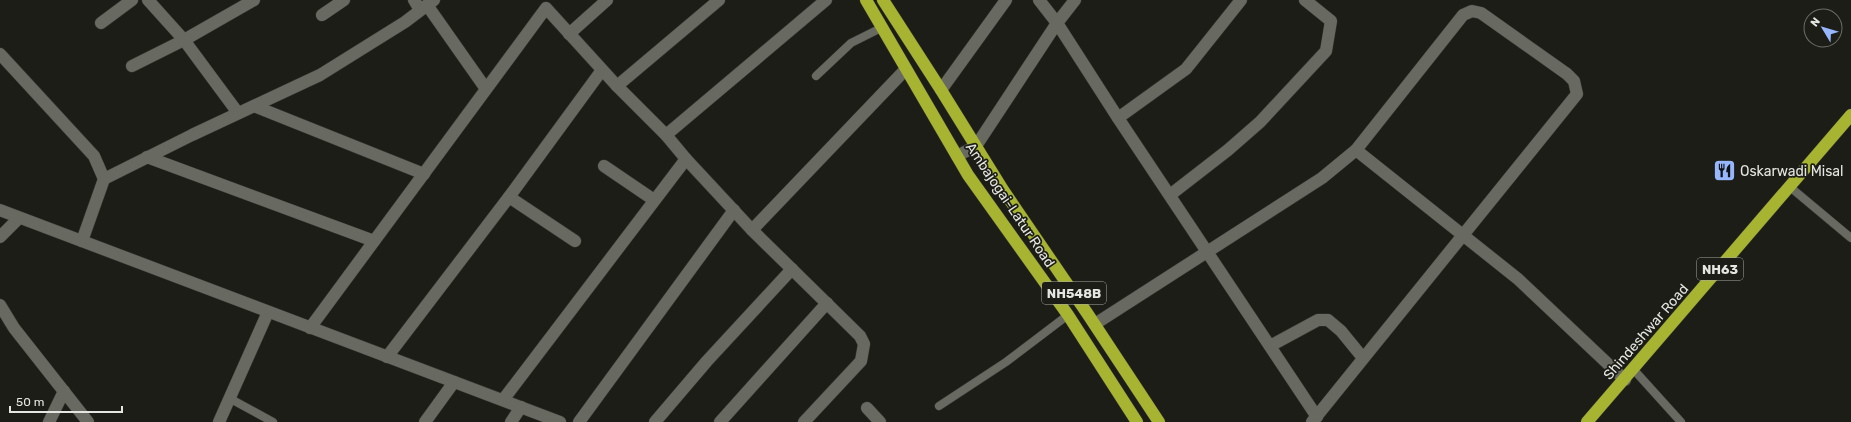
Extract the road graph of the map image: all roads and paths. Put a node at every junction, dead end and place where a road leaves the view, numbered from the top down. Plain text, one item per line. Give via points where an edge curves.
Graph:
1 (132, 0) edge
2 (148, 0) edge
3 (254, 0) edge
4 (344, 0) edge
5 (414, 0) edge
6 (607, 0) edge
7 (719, 0) edge
8 (826, 0) edge
9 (866, 0) edge
10 (883, 0) edge
11 (1006, 0) edge
12 (1039, 0) edge
13 (1075, 0) edge
14 (1241, 0) edge
15 (1305, 0) edge
16 (543, 4) edge
17 (427, 5) edge
18 (322, 15) dead end
19 (101, 23) dead end
20 (1057, 23) junction
21 (883, 27) junction
22 (569, 34) junction
23 (184, 40) junction
24 (0, 54) edge
25 (132, 66) dead end
26 (906, 69) junction
27 (602, 70) junction
28 (816, 76) dead end
29 (617, 86) junction
30 (486, 89) junction
31 (941, 90) junction
32 (254, 106) junction
33 (238, 113) junction
34 (1851, 115) edge
35 (1118, 118) junction
36 (666, 135) junction
37 (976, 146) junction
38 (1356, 150) junction
39 (957, 156) junction
40 (147, 157) junction
41 (686, 159) junction
42 (604, 166) dead end
43 (424, 174) junction
44 (104, 179) junction
45 (1790, 187) junction
46 (1170, 195) junction
47 (509, 197) junction
48 (654, 200) junction
49 (0, 210) edge
50 (734, 210) junction
51 (19, 218) junction
52 (752, 230) junction
53 (1463, 234) junction
54 (0, 237) edge
55 (1851, 238) edge
56 (82, 241) junction
57 (374, 241) junction
58 (575, 241) dead end
59 (1207, 251) junction
60 (792, 269) junction
61 (827, 303) junction
62 (0, 305) edge
63 (268, 312) junction
64 (1068, 315) junction
65 (1095, 324) junction
66 (310, 328) junction
67 (1270, 346) junction
68 (387, 357) junction
69 (1363, 358) junction
70 (1634, 370) junction
71 (1625, 380) junction
72 (454, 382) junction
73 (64, 391) junction
74 (229, 398) junction
75 (502, 400) junction
76 (939, 406) dead end
77 (521, 407) junction
78 (867, 408) dead end
79 (1314, 419) edge
80 (49, 422) edge
81 (88, 422) edge
82 (219, 422) edge
83 (274, 422) edge
84 (425, 422) edge
85 (511, 422) edge
86 (560, 422) edge
87 (579, 422) edge
88 (655, 422) edge
89 (720, 422) edge
90 (804, 422) edge
91 (880, 422) edge
92 (1137, 422) edge
93 (1159, 422) edge
94 (1587, 422) edge
95 (1681, 422) edge

1 - 19 street
2 - 23 street
3 - 23 street
4 - 18 street
5 - 17 street
6 - 22 street
7 - 29 street
8 - 36 street
9 - 21 highway, Ambajogai-Latur Road / NH548B
10 - 31 highway, NH548B
11 - 31 street
12 - 20 street
13 - 20 street
14 - 35 street via 1186,69
15 - 46 street via 1331,21 1326,51 1260,122
16 - 22 street
16 - 30 street
17 - 30 street
17 - 32 street via 405,22 320,75
20 - 35 street
20 - 37 street
21 - 26 highway, Ambajogai-Latur Road / NH548B
21 - 28 lane via 851,43
22 - 27 street
23 - 25 street
23 - 33 street
24 - 44 street via 94,156
26 - 39 highway, Ambajogai-Latur Road / NH548B
26 - 52 street
27 - 29 street
27 - 47 street
29 - 36 street
30 - 43 street
31 - 37 highway, NH548B
32 - 33 street
32 - 43 street
33 - 40 street
34 - 45 highway, Shindeshwar Road / NH63
35 - 46 street
36 - 41 street
37 - 39 street
37 - 65 highway, NH548B via 1003,190
38 - 53 street
38 - 53 street via 1463,15 1472,11 1481,13 1567,74 1577,86 1577,94
38 - 59 street via 1322,178
39 - 64 highway, Ambajogai-Latur Road / NH548B
40 - 44 street
40 - 57 street
41 - 48 street
41 - 50 street
42 - 48 street
43 - 57 street
44 - 56 street
45 - 55 lane
45 - 70 highway, Shindeshwar Road / NH63
46 - 59 street
47 - 58 street
47 - 68 street
48 - 75 street
49 - 51 street
50 - 52 street
50 - 87 street
51 - 54 street
51 - 56 street
52 - 60 street
53 - 69 street
53 - 71 street via 1518,279
56 - 63 street
57 - 66 street
59 - 65 street
59 - 67 street
60 - 61 street
60 - 88 street via 706,361
61 - 89 street
61 - 90 street via 860,336 864,351 861,361
62 - 73 street via 14,328
63 - 66 street
63 - 74 street
64 - 76 lane via 1006,362
64 - 92 highway, Ambajogai-Latur Road / NH548B
65 - 93 highway, NH548B
66 - 68 street
67 - 69 street via 1318,320 1328,320 1341,331
67 - 79 street
68 - 72 street
69 - 79 street
70 - 71 highway, Shindeshwar Road / NH63
70 - 95 lane
71 - 94 highway, Shindeshwar Road / NH63
72 - 75 street
72 - 84 street
73 - 80 street
73 - 81 street
74 - 82 street
74 - 83 lane
75 - 77 street
77 - 85 street
77 - 86 street
78 - 91 street

